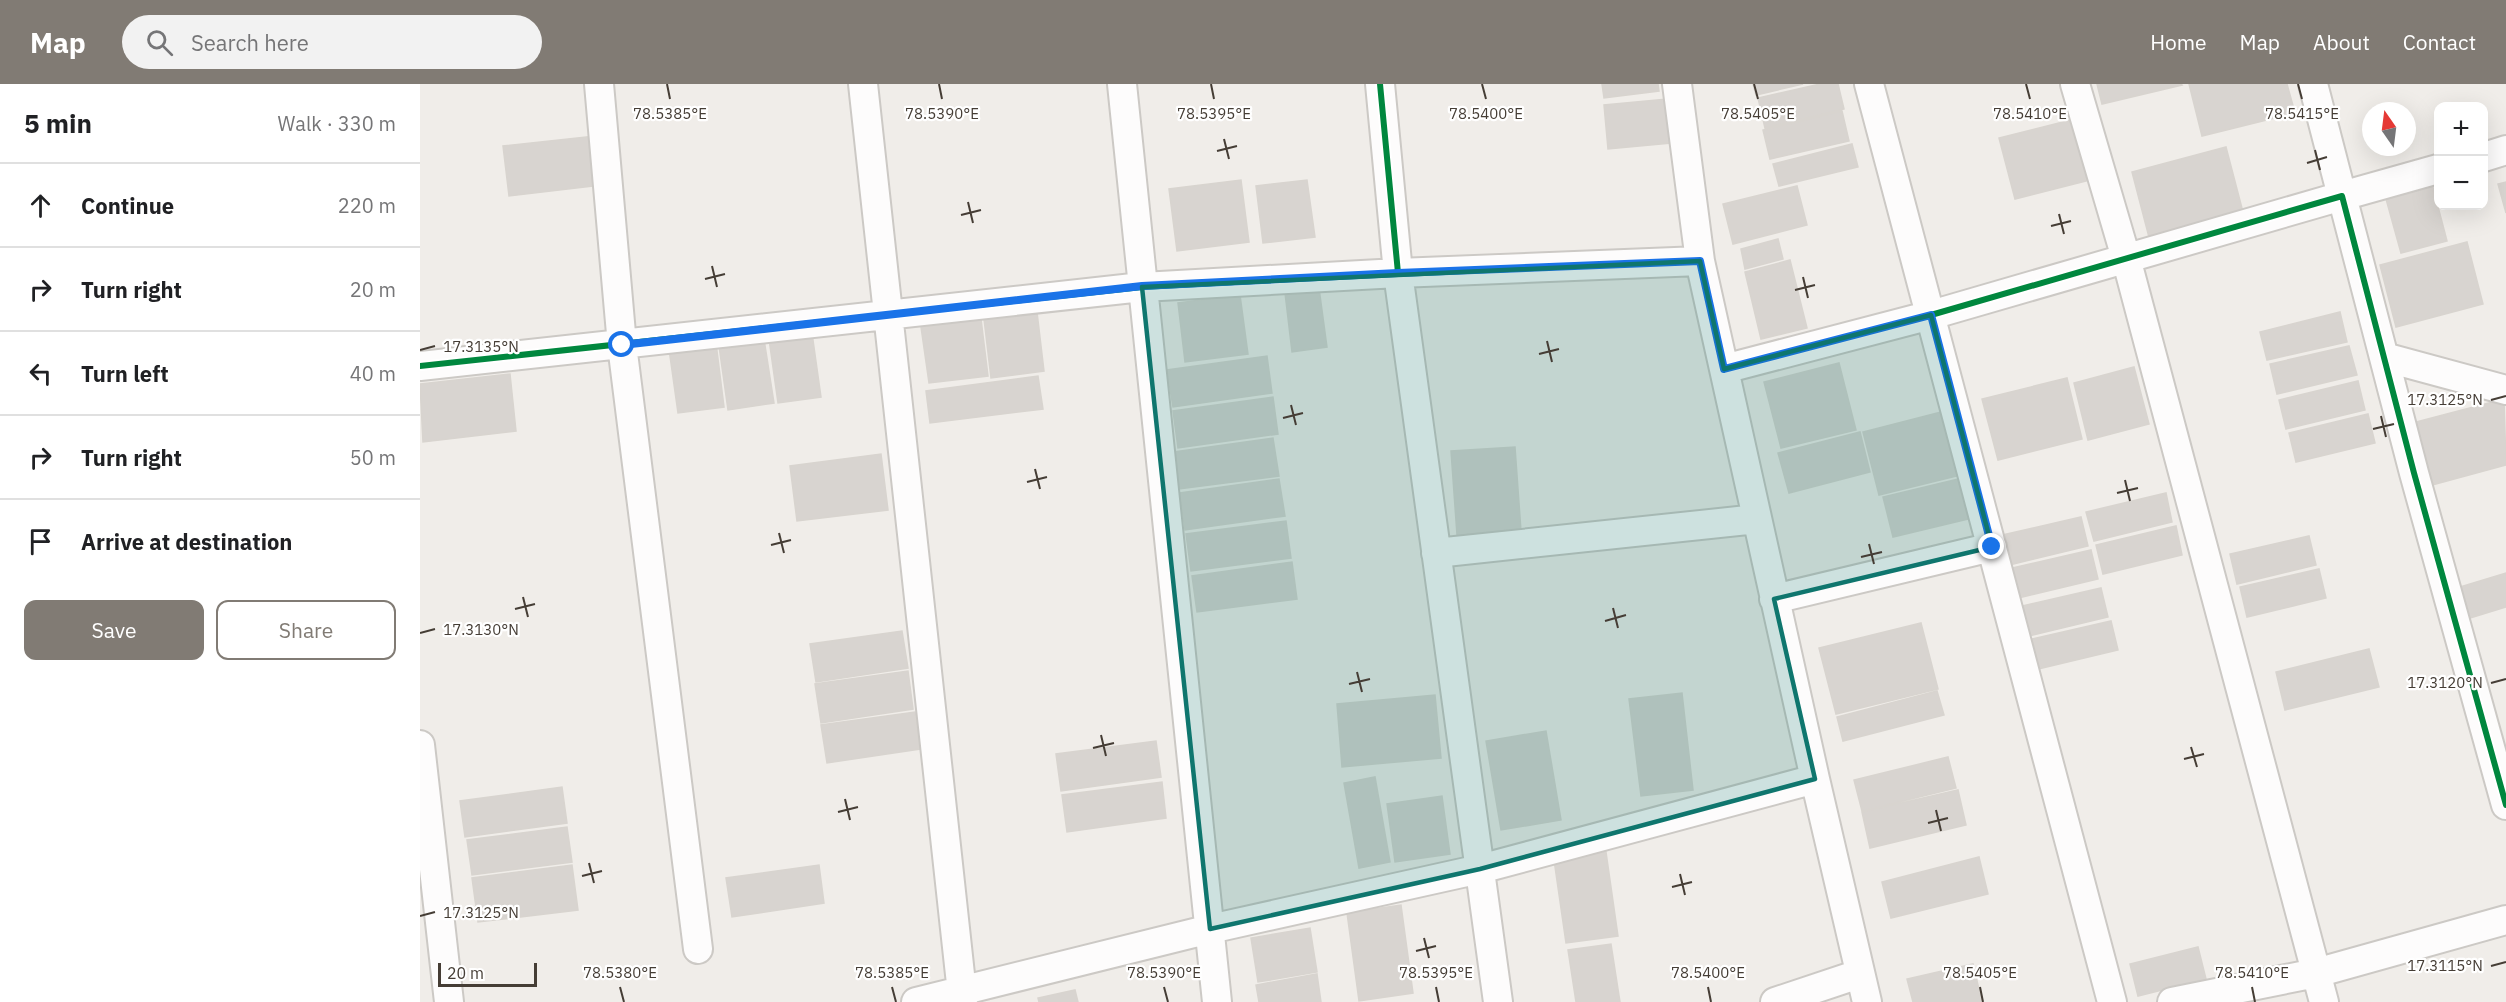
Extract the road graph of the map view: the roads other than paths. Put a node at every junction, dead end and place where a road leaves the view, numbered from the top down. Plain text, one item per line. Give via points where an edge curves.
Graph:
1 (599, 84) edge
2 (863, 84) edge
3 (1122, 84) edge
4 (1380, 84) edge
5 (1677, 84) edge
6 (1869, 84) edge
7 (2075, 84) edge
8 (2313, 84) edge
9 (2506, 150) edge
10 (2487, 156) edge
11 (2434, 170) edge
12 (2342, 196) junction
13 (2126, 258) junction
14 (1700, 261) junction
15 (1398, 273) junction
16 (1142, 286) junction
17 (1931, 315) junction
18 (888, 316) junction
19 (622, 345) junction
20 (2384, 357) junction
21 (420, 366) edge
22 (1724, 369) junction
23 (2506, 390) edge
24 (1757, 519) junction
25 (1992, 547) junction
26 (1436, 553) junction
27 (1774, 599) junction
28 (420, 746) edge
29 (1815, 780) junction
30 (2506, 805) edge
31 (1480, 869) junction
32 (2506, 920) edge
33 (1210, 928) junction
34 (698, 949) dead end
35 (2316, 973) junction
36 (1859, 974) junction
37 (962, 997) edge
38 (449, 1002) edge
39 (916, 1002) edge
40 (1217, 1002) edge
41 (1498, 1002) edge
42 (1775, 1002) edge
43 (1867, 1002) edge
44 (2112, 1002) edge
45 (2172, 1002) edge
46 (2324, 1002) edge

1 - 19 street
2 - 18 street
3 - 16 street
4 - 15 street
5 - 14 street
6 - 17 street
7 - 13 street
8 - 12 street
9 - 10 street
11 - 12 street
12 - 13 street
12 - 20 street
13 - 17 street
13 - 35 street
14 - 15 street
14 - 22 street
15 - 16 street
15 - 26 street
16 - 18 street
16 - 33 street
17 - 22 street
17 - 25 street
18 - 19 street
18 - 37 street
19 - 21 street
19 - 34 street
20 - 23 street
20 - 30 street
22 - 24 street
24 - 26 street
24 - 27 street
25 - 27 street
25 - 44 street
26 - 31 street
27 - 29 street
28 - 38 street
29 - 31 street
29 - 36 street
31 - 33 street
31 - 41 street
32 - 35 street
33 - 37 street
33 - 40 street
35 - 45 street
35 - 46 street
36 - 42 street
36 - 43 street
37 - 39 street

